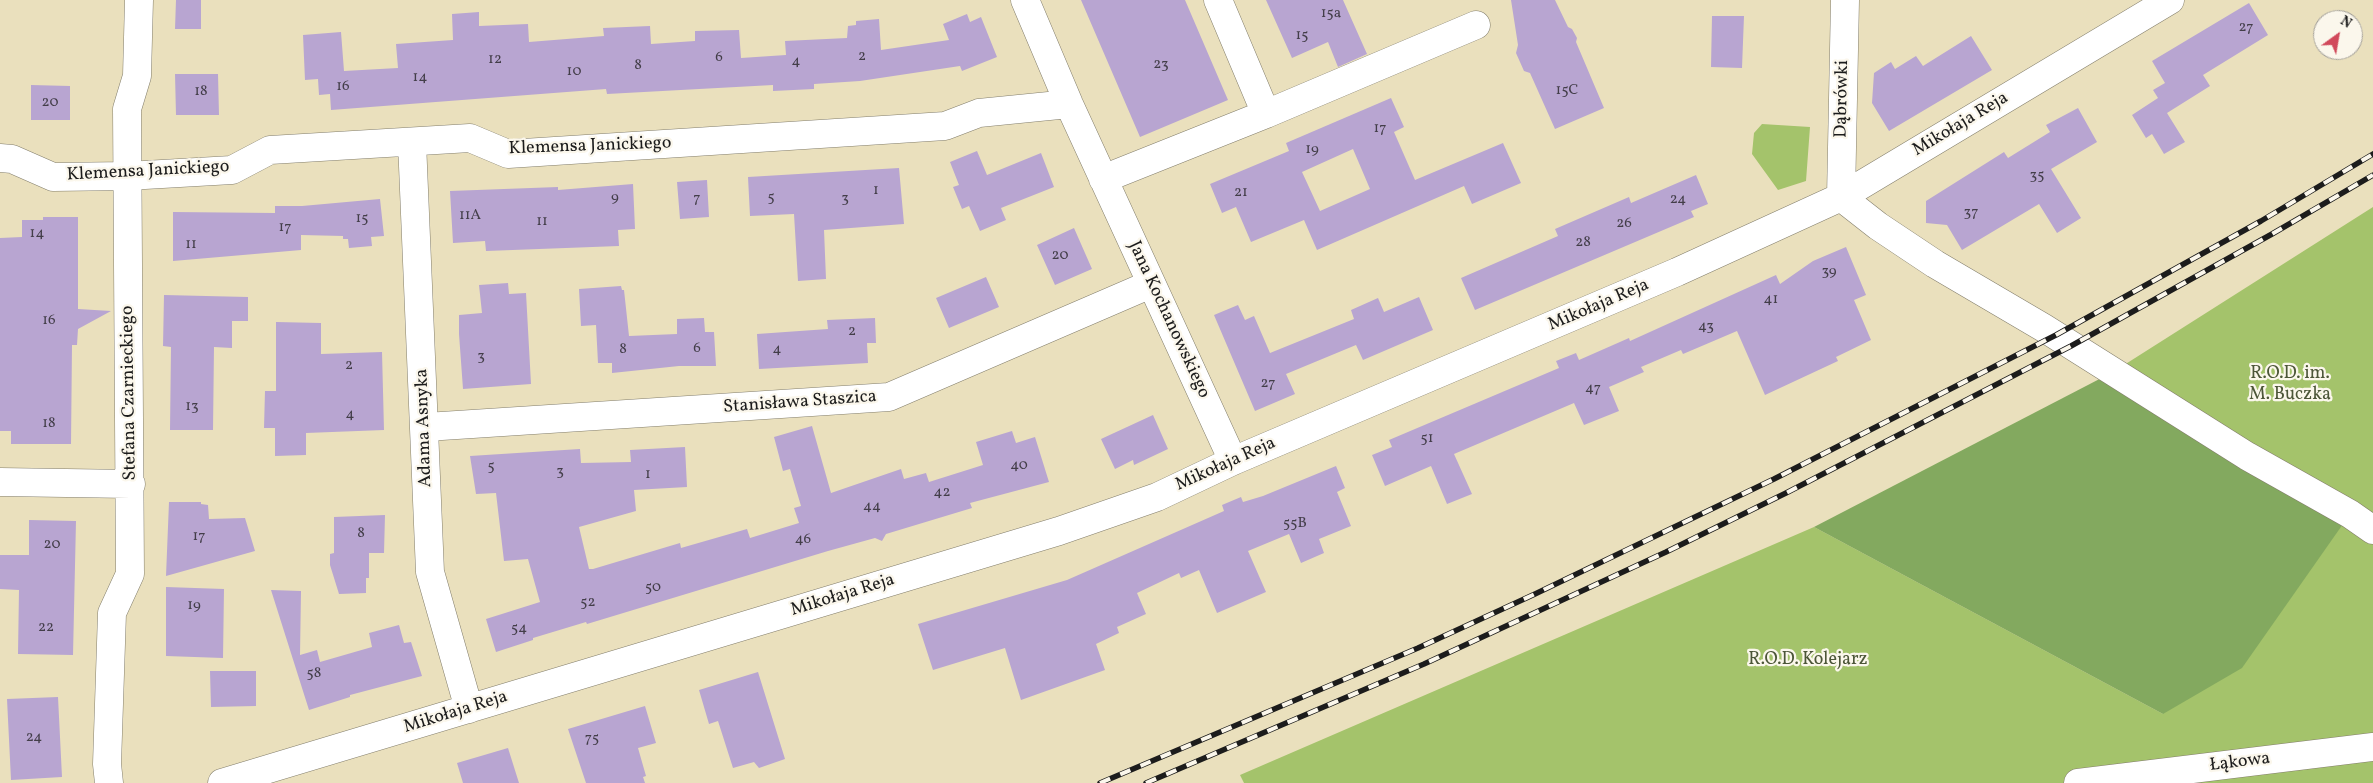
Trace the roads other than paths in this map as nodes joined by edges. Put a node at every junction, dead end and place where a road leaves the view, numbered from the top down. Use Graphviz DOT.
graph roads {
  1 [pos="139,0"];
  2 [pos="1025,0"];
  3 [pos="1218,0"];
  4 [pos="1845,0"];
  5 [pos="2170,0"];
  6 [pos="1476,25"];
  7 [pos="1069,104"];
  8 [pos="1266,114"];
  9 [pos="412,142"];
  10 [pos="0,158"];
  11 [pos="127,176"];
  12 [pos="1104,180"];
  13 [pos="1840,197"];
  14 [pos="1151,284"];
  15 [pos="426,426"];
  16 [pos="1233,461"];
  17 [pos="0,482"];
  18 [pos="131,484"];
  19 [pos="2373,530"];
  20 [pos="469,709"];
  21 [pos="2373,747"];
  22 [pos="109,783"];
  23 [pos="222,783"];
  24 [pos="2078,783"];
  1 -- 11 [label="street, Stefana Czarnieckiego"];
  2 -- 7 [label="street, Jana Kochanowskiego"];
  3 -- 8 [label="street"];
  4 -- 13 [label="street, Dąbrówki"];
  5 -- 13 [label="street, Mikołaja Reja"];
  6 -- 8 [label="street"];
  7 -- 9 [label="street, Klemensa Janickiego"];
  7 -- 12 [label="street, Jana Kochanowskiego"];
  8 -- 12 [label="street"];
  9 -- 11 [label="street, Klemensa Janickiego"];
  9 -- 15 [label="street, Adama Asnyka"];
  10 -- 11 [label="street, Klemensa Janickiego"];
  11 -- 18 [label="street, Stefana Czarnieckiego"];
  12 -- 14 [label="street, Jana Kochanowskiego"];
  13 -- 16 [label="street, Mikołaja Reja"];
  13 -- 19 [label="street"];
  14 -- 15 [label="street, Stanisława Staszica"];
  14 -- 16 [label="street, Jana Kochanowskiego"];
  15 -- 20 [label="street, Adama Asnyka"];
  16 -- 20 [label="street, Mikołaja Reja"];
  17 -- 18 [label="street"];
  18 -- 22 [label="street, Stefana Czarnieckiego"];
  20 -- 23 [label="street, Mikołaja Reja"];
  21 -- 24 [label="street, Łąkowa"];
}
